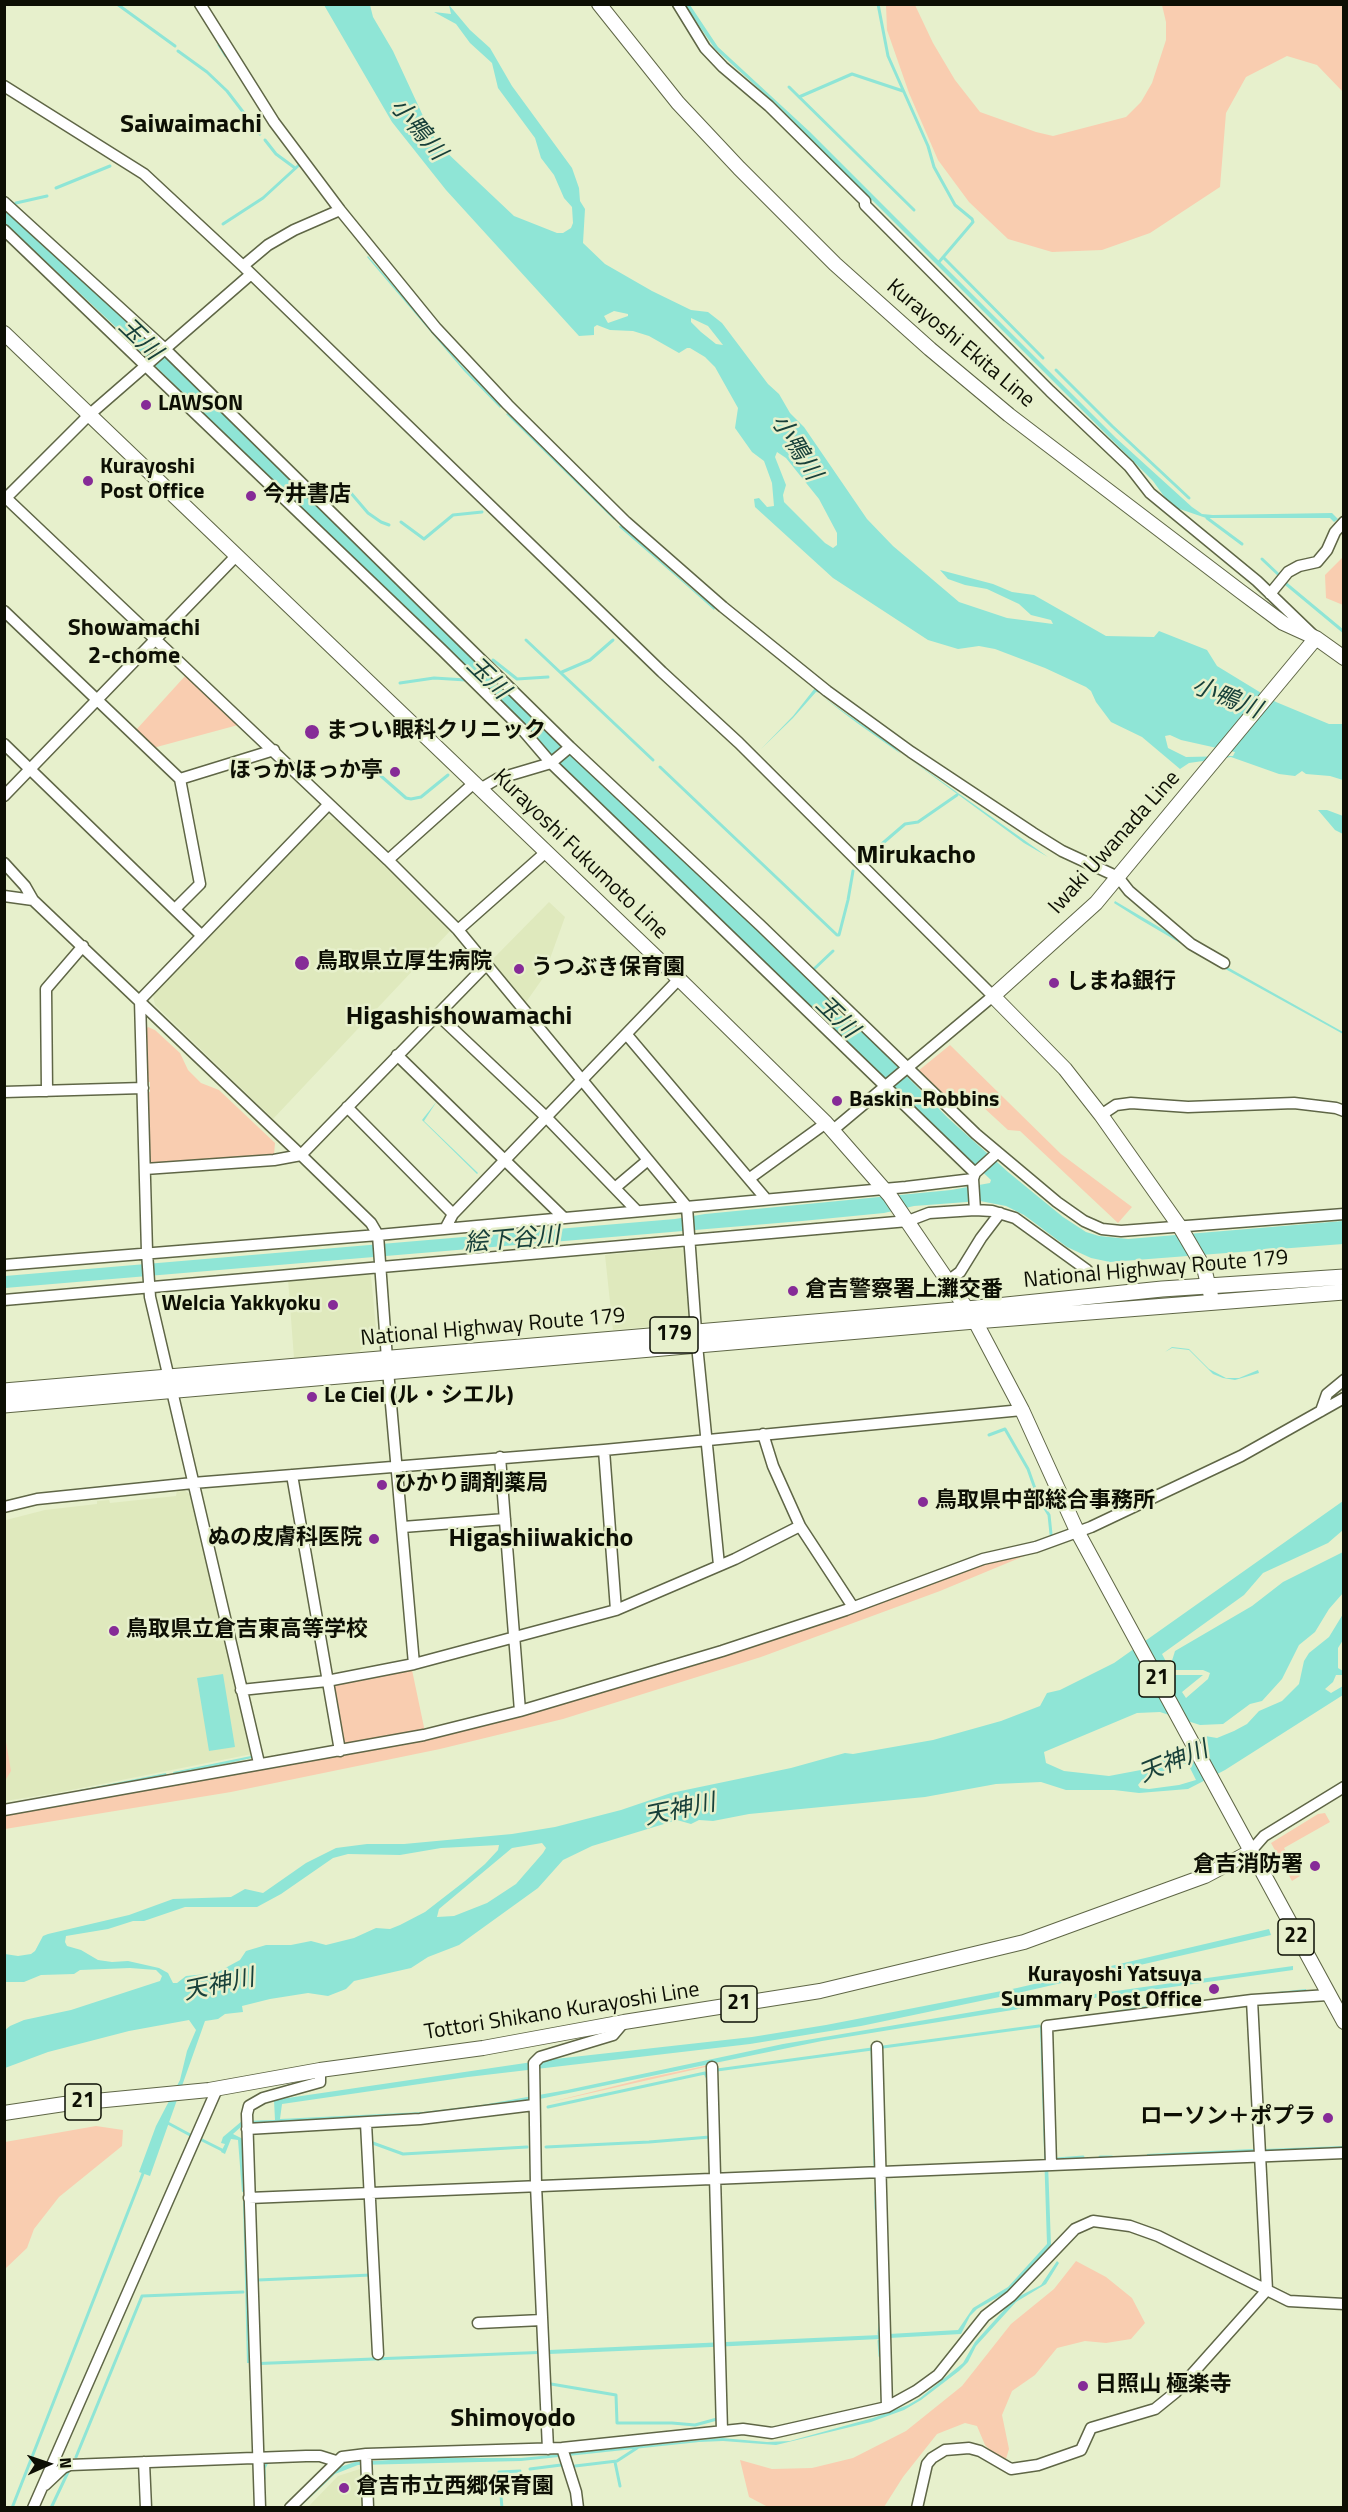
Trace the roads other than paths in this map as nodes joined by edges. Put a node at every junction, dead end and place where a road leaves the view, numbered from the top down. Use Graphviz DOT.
graph roads {
  1 [pos="200,4"];
  2 [pos="599,4"];
  3 [pos="678,4"];
  4 [pos="4,86"];
  5 [pos="4,202"];
  6 [pos="340,210"];
  7 [pos="4,230"];
  8 [pos="246,270"];
  9 [pos="4,333"];
  10 [pos="164,348"];
  11 [pos="144,365"];
  12 [pos="89,415"];
  13 [pos="5,498"];
  14 [pos="1344,522"];
  15 [pos="237,555"];
  16 [pos="1270,594"];
  17 [pos="4,611"];
  18 [pos="1316,638"];
  19 [pos="154,639"];
  20 [pos="1344,658"];
  21 [pos="96,700"];
  22 [pos="4,744"];
  23 [pos="570,747"];
  24 [pos="274,750"];
  25 [pos="551,763"];
  26 [pos="30,768"];
  27 [pos="180,779"];
  28 [pos="477,786"];
  29 [pos="4,796"];
  30 [pos="328,805"];
  31 [pos="546,852"];
  32 [pos="388,860"];
  33 [pos="4,863"];
  34 [pos="1121,874"];
  35 [pos="4,896"];
  36 [pos="33,900"];
  37 [pos="175,909"];
  38 [pos="458,930"];
  39 [pos="201,935"];
  40 [pos="82,946"];
  41 [pos="1224,963"];
  42 [pos="486,965"];
  43 [pos="679,979"];
  44 [pos="993,996"];
  45 [pos="140,1000"];
  46 [pos="438,1014"];
  47 [pos="627,1035"];
  48 [pos="397,1055"];
  49 [pos="907,1069"];
  50 [pos="581,1080"];
  51 [pos="888,1086"];
  52 [pos="143,1088"];
  53 [pos="47,1091"];
  54 [pos="4,1092"];
  55 [pos="347,1107"];
  56 [pos="1344,1111"];
  57 [pos="1101,1115"];
  58 [pos="546,1117"];
  59 [pos="830,1126"];
  60 [pos="997,1153"];
  61 [pos="301,1155"];
  62 [pos="648,1160"];
  63 [pos="506,1161"];
  64 [pos="145,1169"];
  65 [pos="974,1176"];
  66 [pos="750,1178"];
  67 [pos="616,1187"];
  68 [pos="887,1192"];
  69 [pos="766,1199"];
  70 [pos="688,1210"];
  71 [pos="975,1210"];
  72 [pos="637,1211"];
  73 [pos="1000,1213"];
  74 [pos="453,1214"];
  75 [pos="1344,1214"];
  76 [pos="563,1217"];
  77 [pos="906,1218"];
  78 [pos="445,1229"];
  79 [pos="1181,1229"];
  80 [pos="690,1237"];
  81 [pos="378,1239"];
  82 [pos="147,1257"];
  83 [pos="381,1263"];
  84 [pos="4,1265"];
  85 [pos="1087,1270"];
  86 [pos="1344,1276"];
  87 [pos="948,1281"];
  88 [pos="149,1283"];
  89 [pos="1344,1293"];
  90 [pos="1211,1294"];
  91 [pos="4,1300"];
  92 [pos="971,1315"];
  93 [pos="698,1339"];
  94 [pos="388,1366"];
  95 [pos="1344,1380"];
  96 [pos="169,1385"];
  97 [pos="4,1391"];
  98 [pos="1344,1398"];
  99 [pos="4,1406"];
  100 [pos="1023,1410"];
  101 [pos="1321,1411"];
  102 [pos="763,1434"];
  103 [pos="707,1439"];
  104 [pos="604,1450"];
  105 [pos="500,1457"];
  106 [pos="397,1467"];
  107 [pos="292,1475"];
  108 [pos="193,1484"];
  109 [pos="4,1507"];
  110 [pos="505,1519"];
  111 [pos="800,1526"];
  112 [pos="403,1527"];
  113 [pos="1079,1535"];
  114 [pos="719,1565"];
  115 [pos="853,1607"];
  116 [pos="616,1610"];
  117 [pos="516,1638"];
  118 [pos="414,1664"];
  119 [pos="327,1681"];
  120 [pos="241,1690"];
  121 [pos="520,1711"];
  122 [pos="340,1751"];
  123 [pos="259,1763"];
  124 [pos="1344,1787"];
  125 [pos="4,1810"];
  126 [pos="1250,1852"];
  127 [pos="1328,1995"];
  128 [pos="1252,2000"];
  129 [pos="624,2022"];
  130 [pos="1344,2022"];
  131 [pos="877,2047"];
  132 [pos="712,2067"];
  133 [pos="320,2070"];
  134 [pos="213,2089"];
  135 [pos="534,2105"];
  136 [pos="4,2113"];
  137 [pos="366,2123"];
  138 [pos="247,2129"];
  139 [pos="1344,2153"];
  140 [pos="1259,2156"];
  141 [pos="1051,2165"];
  142 [pos="880,2172"];
  143 [pos="716,2178"];
  144 [pos="536,2185"];
  145 [pos="371,2193"];
  146 [pos="249,2198"];
  147 [pos="1267,2290"];
  148 [pos="1344,2304"];
  149 [pos="542,2320"];
  150 [pos="478,2323"];
  151 [pos="378,2354"];
  152 [pos="887,2407"];
  153 [pos="722,2431"];
  154 [pos="562,2448"];
  155 [pos="548,2449"];
  156 [pos="366,2454"];
  157 [pos="258,2459"];
  158 [pos="336,2461"];
  159 [pos="144,2462"];
  160 [pos="40,2489"];
  161 [pos="33,2508"];
  162 [pos="146,2508"];
  163 [pos="260,2508"];
  164 [pos="290,2508"];
  165 [pos="368,2508"];
  166 [pos="578,2508"];
  167 [pos="917,2508"];
  1 -- 6 [label="street"];
  2 -- 18 [label="main road, Kurayoshi Ekita Line"];
  3 -- 16 [label="street"];
  4 -- 8 [label="street"];
  5 -- 10 [label="street"];
  6 -- 8 [label="street"];
  6 -- 34 [label="street"];
  7 -- 11 [label="street"];
  8 -- 10 [label="street"];
  8 -- 44 [label="street"];
  9 -- 12 [label="main road, Kurayoshi Fukumoto Line"];
  10 -- 11 [label="street"];
  10 -- 23 [label="street"];
  11 -- 12 [label="street"];
  11 -- 25 [label="street"];
  12 -- 13 [label="street"];
  12 -- 15 [label="main road, Kurayoshi Fukumoto Line"];
  13 -- 19 [label="street"];
  14 -- 16 [label="street"];
  15 -- 19 [label="street"];
  15 -- 28 [label="main road, Kurayoshi Fukumoto Line"];
  16 -- 18 [label="street"];
  17 -- 21 [label="street"];
  18 -- 20 [label="main road, Kurayoshi Ekita Line"];
  18 -- 34 [label="main road, Iwaki Uwanada Line"];
  19 -- 21 [label="street"];
  19 -- 24 [label="street"];
  21 -- 26 [label="street"];
  21 -- 27 [label="street"];
  22 -- 26 [label="street"];
  23 -- 25 [label="street"];
  23 -- 49 [label="street"];
  24 -- 27 [label="street"];
  24 -- 30 [label="street"];
  25 -- 28 [label="street"];
  25 -- 51 [label="street"];
  26 -- 29 [label="street"];
  26 -- 37 [label="street"];
  27 -- 37 [label="street"];
  28 -- 31 [label="main road, Kurayoshi Fukumoto Line"];
  28 -- 32 [label="street"];
  30 -- 32 [label="street"];
  30 -- 39 [label="street"];
  31 -- 38 [label="street"];
  31 -- 43 [label="main road, Kurayoshi Fukumoto Line"];
  32 -- 38 [label="street"];
  33 -- 36 [label="street"];
  34 -- 41 [label="street"];
  34 -- 44 [label="main road, Iwaki Uwanada Line"];
  35 -- 36 [label="street"];
  36 -- 40 [label="street"];
  37 -- 39 [label="street"];
  38 -- 42 [label="street"];
  39 -- 45 [label="street"];
  40 -- 45 [label="street"];
  40 -- 53 [label="street"];
  42 -- 46 [label="street"];
  42 -- 50 [label="street"];
  43 -- 47 [label="street"];
  43 -- 59 [label="main road, Kurayoshi Fukumoto Line"];
  44 -- 49 [label="street"];
  44 -- 57 [label="main road"];
  45 -- 52 [label="street"];
  45 -- 61 [label="street"];
  46 -- 48 [label="street"];
  46 -- 58 [label="street"];
  47 -- 50 [label="street"];
  47 -- 66 [label="street"];
  48 -- 55 [label="street"];
  48 -- 63 [label="street"];
  49 -- 51 [label="street"];
  49 -- 60 [label="street"];
  50 -- 58 [label="street"];
  50 -- 62 [label="street"];
  51 -- 59 [label="street"];
  51 -- 65 [label="street"];
  52 -- 53 [label="street"];
  52 -- 64 [label="street"];
  53 -- 54 [label="street"];
  55 -- 61 [label="street"];
  55 -- 74 [label="street"];
  56 -- 57 [label="street"];
  57 -- 79 [label="main road"];
  58 -- 63 [label="street"];
  58 -- 67 [label="street"];
  59 -- 66 [label="street"];
  59 -- 68 [label="main road, Kurayoshi Fukumoto Line"];
  60 -- 65 [label="street"];
  60 -- 79 [label="street"];
  61 -- 64 [label="street"];
  61 -- 81 [label="street"];
  62 -- 67 [label="street"];
  62 -- 70 [label="street"];
  63 -- 74 [label="street"];
  63 -- 76 [label="street"];
  64 -- 82 [label="street"];
  65 -- 68 [label="street"];
  65 -- 71 [label="street"];
  66 -- 69 [label="street"];
  67 -- 72 [label="street"];
  68 -- 69 [label="street"];
  68 -- 77 [label="main road, Kurayoshi Fukumoto Line"];
  69 -- 70 [label="street"];
  70 -- 72 [label="street"];
  70 -- 80 [label="street"];
  71 -- 73 [label="street"];
  71 -- 77 [label="street"];
  72 -- 76 [label="street"];
  73 -- 85 [label="street"];
  73 -- 87 [label="street"];
  74 -- 78 [label="street"];
  75 -- 79 [label="street"];
  76 -- 78 [label="street"];
  77 -- 80 [label="street"];
  77 -- 87 [label="main road, Kurayoshi Fukumoto Line"];
  78 -- 81 [label="street"];
  79 -- 90 [label="main road"];
  80 -- 83 [label="street"];
  80 -- 93 [label="street"];
  81 -- 82 [label="street"];
  81 -- 83 [label="street"];
  82 -- 84 [label="street"];
  82 -- 88 [label="street"];
  83 -- 88 [label="street"];
  83 -- 94 [label="street"];
  86 -- 90 [label="highway, National Highway Route 179 / 179"];
  87 -- 92 [label="main road, Kurayoshi Fukumoto Line"];
  88 -- 91 [label="street"];
  88 -- 96 [label="street"];
  89 -- 90 [label="highway, National Highway Route 179 / 179"];
  90 -- 92 [label="highway, National Highway Route 179 / 179"];
  92 -- 93 [label="highway, National Highway Route 179 / 179"];
  92 -- 100 [label="main road, 21"];
  93 -- 94 [label="highway, National Highway Route 179 / 179"];
  93 -- 103 [label="street"];
  94 -- 96 [label="highway, National Highway Route 179 / 179"];
  94 -- 106 [label="street"];
  95 -- 101 [label="street"];
  96 -- 97 [label="highway, National Highway Route 179 / 179"];
  96 -- 99 [label="highway, National Highway Route 179 / 179"];
  96 -- 108 [label="street"];
  98 -- 101 [label="street"];
  100 -- 102 [label="street"];
  100 -- 113 [label="main road, 21"];
  101 -- 113 [label="street"];
  102 -- 103 [label="street"];
  102 -- 111 [label="street"];
  103 -- 104 [label="street"];
  103 -- 114 [label="street"];
  104 -- 105 [label="street"];
  104 -- 116 [label="street"];
  105 -- 106 [label="street"];
  105 -- 110 [label="street"];
  106 -- 107 [label="street"];
  106 -- 112 [label="street"];
  107 -- 108 [label="street"];
  107 -- 119 [label="street"];
  108 -- 109 [label="street"];
  108 -- 120 [label="street"];
  110 -- 112 [label="street"];
  110 -- 117 [label="street"];
  111 -- 114 [label="street"];
  111 -- 115 [label="street"];
  112 -- 118 [label="street"];
  113 -- 115 [label="street"];
  113 -- 126 [label="main road, 21"];
  114 -- 116 [label="street"];
  115 -- 121 [label="street"];
  116 -- 117 [label="street"];
  117 -- 118 [label="street"];
  117 -- 121 [label="street"];
  118 -- 119 [label="street"];
  119 -- 120 [label="street"];
  119 -- 122 [label="street"];
  120 -- 123 [label="street"];
  121 -- 122 [label="street"];
  122 -- 123 [label="street"];
  123 -- 125 [label="street"];
  124 -- 126 [label="street"];
  126 -- 127 [label="main road, 22"];
  126 -- 129 [label="main road, Tottori Shikano Kurayoshi Line / 21"];
  127 -- 128 [label="street"];
  127 -- 130 [label="main road, 22"];
  128 -- 140 [label="street"];
  128 -- 141 [label="street"];
  129 -- 133 [label="main road, Tottori Shikano Kurayoshi Line / 21"];
  129 -- 135 [label="street"];
  131 -- 142 [label="street"];
  132 -- 143 [label="street"];
  133 -- 134 [label="main road, Tottori Shikano Kurayoshi Line / 21"];
  133 -- 138 [label="street"];
  134 -- 136 [label="main road, Tottori Shikano Kurayoshi Line / 21"];
  134 -- 160 [label="street"];
  135 -- 137 [label="street"];
  135 -- 144 [label="street"];
  137 -- 138 [label="street"];
  137 -- 145 [label="street"];
  138 -- 146 [label="street"];
  139 -- 140 [label="street"];
  140 -- 141 [label="street"];
  140 -- 147 [label="street"];
  141 -- 142 [label="street"];
  142 -- 143 [label="street"];
  142 -- 152 [label="street"];
  143 -- 144 [label="street"];
  143 -- 153 [label="street"];
  144 -- 145 [label="street"];
  144 -- 149 [label="street"];
  145 -- 146 [label="street"];
  145 -- 151 [label="street"];
  146 -- 157 [label="street"];
  147 -- 148 [label="street"];
  147 -- 152 [label="street"];
  147 -- 167 [label="street"];
  149 -- 150 [label="street"];
  149 -- 155 [label="street"];
  152 -- 153 [label="street"];
  153 -- 154 [label="street"];
  154 -- 155 [label="street"];
  154 -- 166 [label="street"];
  155 -- 156 [label="street"];
  156 -- 158 [label="street"];
  156 -- 165 [label="street"];
  157 -- 158 [label="street"];
  157 -- 159 [label="street"];
  157 -- 163 [label="street"];
  158 -- 164 [label="street"];
  159 -- 160 [label="street"];
  159 -- 162 [label="street"];
  160 -- 161 [label="street"];
}
